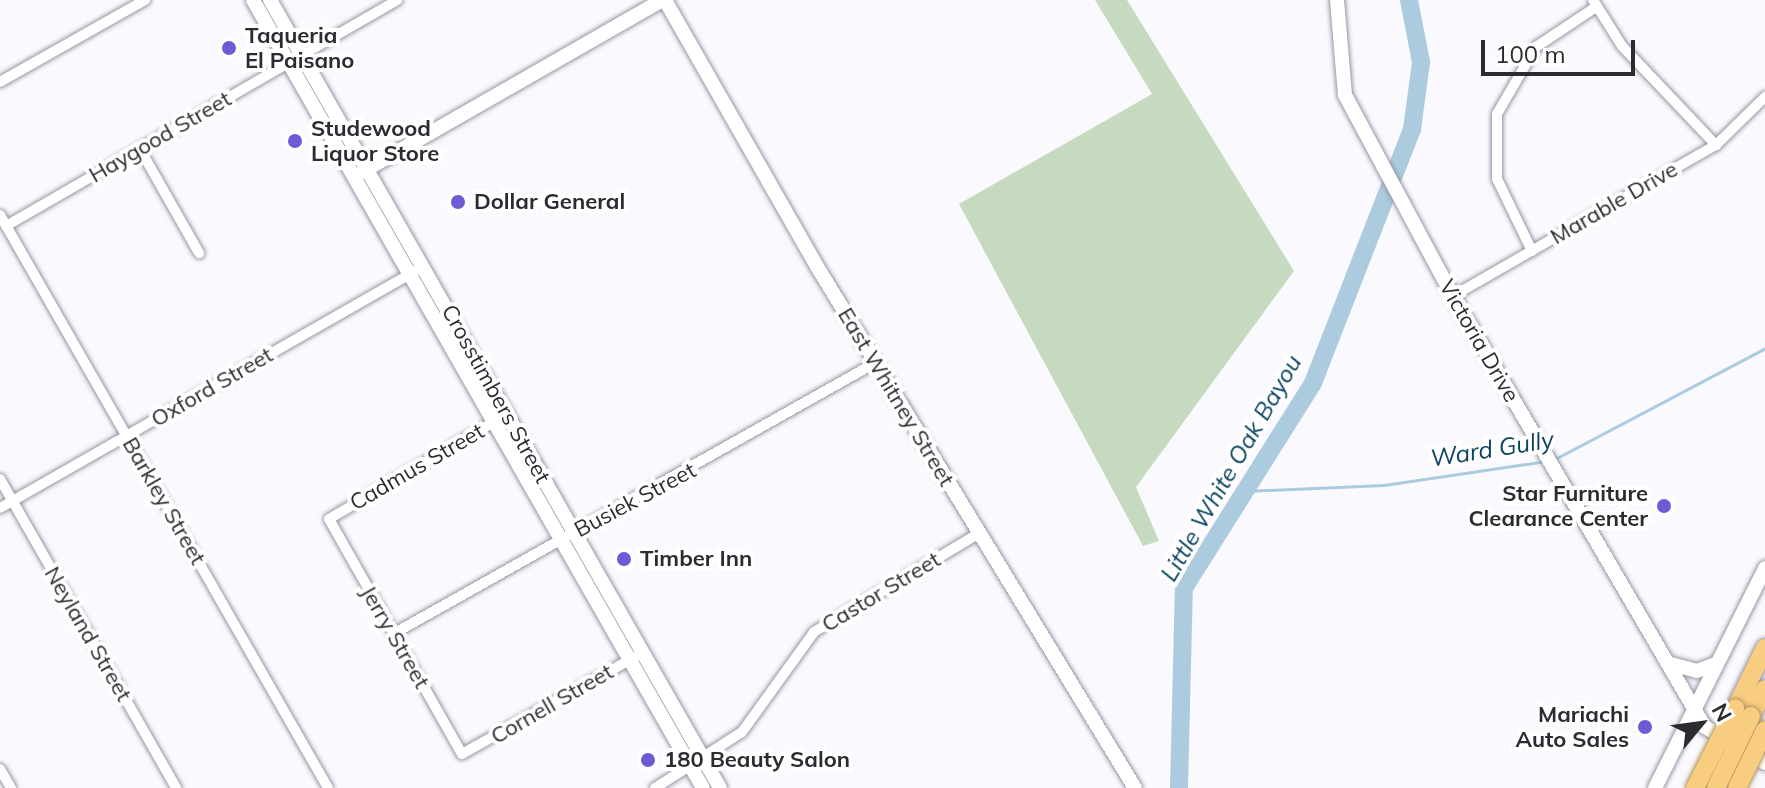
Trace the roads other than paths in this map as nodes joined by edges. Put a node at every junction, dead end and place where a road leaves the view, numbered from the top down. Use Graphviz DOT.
graph roads {
  1 [pos="145,0"];
  2 [pos="253,0"];
  3 [pos="270,0"];
  4 [pos="397,0"];
  5 [pos="664,0"];
  6 [pos="1337,0"];
  7 [pos="1595,3"];
  8 [pos="294,59"];
  9 [pos="0,82"];
  10 [pos="1765,97"];
  11 [pos="1716,145"];
  12 [pos="140,149"];
  13 [pos="368,169"];
  14 [pos="354,176"];
  15 [pos="0,215"];
  16 [pos="6,226"];
  17 [pos="1532,251"];
  18 [pos="199,253"];
  19 [pos="424,265"];
  20 [pos="410,273"];
  21 [pos="1453,296"];
  22 [pos="875,363"];
  23 [pos="499,419"];
  24 [pos="127,435"];
  25 [pos="0,479"];
  26 [pos="12,501"];
  27 [pos="0,508"];
  28 [pos="329,519"];
  29 [pos="574,532"];
  30 [pos="978,534"];
  31 [pos="559,540"];
  32 [pos="1765,568"];
  33 [pos="393,634"];
  34 [pos="1765,640"];
  35 [pos="1765,648"];
  36 [pos="635,656"];
  37 [pos="1716,663"];
  38 [pos="1671,664"];
  39 [pos="1754,669"];
  40 [pos="1765,689"];
  41 [pos="1694,706"];
  42 [pos="1743,713"];
  43 [pos="1765,730"];
  44 [pos="462,754"];
  45 [pos="696,762"];
  46 [pos="1765,763"];
  47 [pos="0,769"];
  48 [pos="11,788"];
  49 [pos="176,788"];
  50 [pos="328,788"];
  51 [pos="655,788"];
  52 [pos="703,788"];
  53 [pos="720,788"];
  54 [pos="1135,788"];
  55 [pos="1655,788"];
  56 [pos="1695,788"];
  57 [pos="1716,788"];
  58 [pos="1737,788"];
  1 -- 9 [label="street"];
  2 -- 8 [label="street, Crosstimbers Street"];
  3 -- 8 [label="street, Crosstimbers Street"];
  4 -- 8 [label="street, Haygood Street"];
  5 -- 13 [label="street"];
  5 -- 22 [label="street, East Whitney Street"];
  6 -- 21 [label="street, Victoria Drive"];
  7 -- 11 [label="street"];
  7 -- 17 [label="street"];
  8 -- 12 [label="street, Haygood Street"];
  8 -- 13 [label="street, Crosstimbers Street"];
  8 -- 14 [label="street, Crosstimbers Street"];
  10 -- 11 [label="street, Marable Drive"];
  11 -- 17 [label="street, Marable Drive"];
  12 -- 16 [label="street, Haygood Street"];
  12 -- 18 [label="street"];
  13 -- 14 [label="street"];
  13 -- 19 [label="street, Crosstimbers Street"];
  14 -- 20 [label="street, Crosstimbers Street"];
  15 -- 16 [label="street, Barkley Street"];
  16 -- 24 [label="street, Barkley Street"];
  17 -- 21 [label="street, Marable Drive"];
  19 -- 20 [label="street, Oxford Street"];
  19 -- 23 [label="street, Crosstimbers Street"];
  20 -- 23 [label="street, Crosstimbers Street"];
  20 -- 24 [label="street, Oxford Street"];
  21 -- 38 [label="street, Victoria Drive"];
  22 -- 29 [label="street, Busiek Street"];
  22 -- 30 [label="street, East Whitney Street"];
  23 -- 28 [label="street, Cadmus Street"];
  23 -- 29 [label="street, Crosstimbers Street"];
  23 -- 31 [label="street, Crosstimbers Street"];
  24 -- 26 [label="street, Oxford Street"];
  24 -- 50 [label="street, Barkley Street"];
  25 -- 26 [label="street, Neyland Street"];
  26 -- 27 [label="street, Oxford Street"];
  26 -- 49 [label="street, Neyland Street"];
  28 -- 33 [label="street, Jerry Street"];
  29 -- 31 [label="street, Busiek Street"];
  29 -- 36 [label="street, Crosstimbers Street"];
  30 -- 45 [label="street, Castor Street"];
  30 -- 54 [label="street, East Whitney Street"];
  31 -- 33 [label="street, Busiek Street"];
  31 -- 36 [label="street, Crosstimbers Street"];
  32 -- 37 [label="street"];
  33 -- 44 [label="street, Jerry Street"];
  34 -- 39 [label="highway"];
  35 -- 39 [label="highway"];
  36 -- 44 [label="street, Cornell Street"];
  36 -- 45 [label="street, Crosstimbers Street"];
  37 -- 38 [label="street"];
  37 -- 41 [label="street"];
  38 -- 41 [label="street, Victoria Drive"];
  39 -- 42 [label="highway"];
  40 -- 42 [label="highway"];
  41 -- 46 [label="street, Victoria Drive"];
  41 -- 55 [label="street"];
  42 -- 56 [label="highway, bridge"];
  42 -- 57 [label="highway, bridge"];
  43 -- 58 [label="highway, bridge"];
  45 -- 51 [label="street, Castor Street"];
  45 -- 52 [label="street, Crosstimbers Street"];
  45 -- 53 [label="street, Crosstimbers Street"];
  47 -- 48 [label="street"];
}
